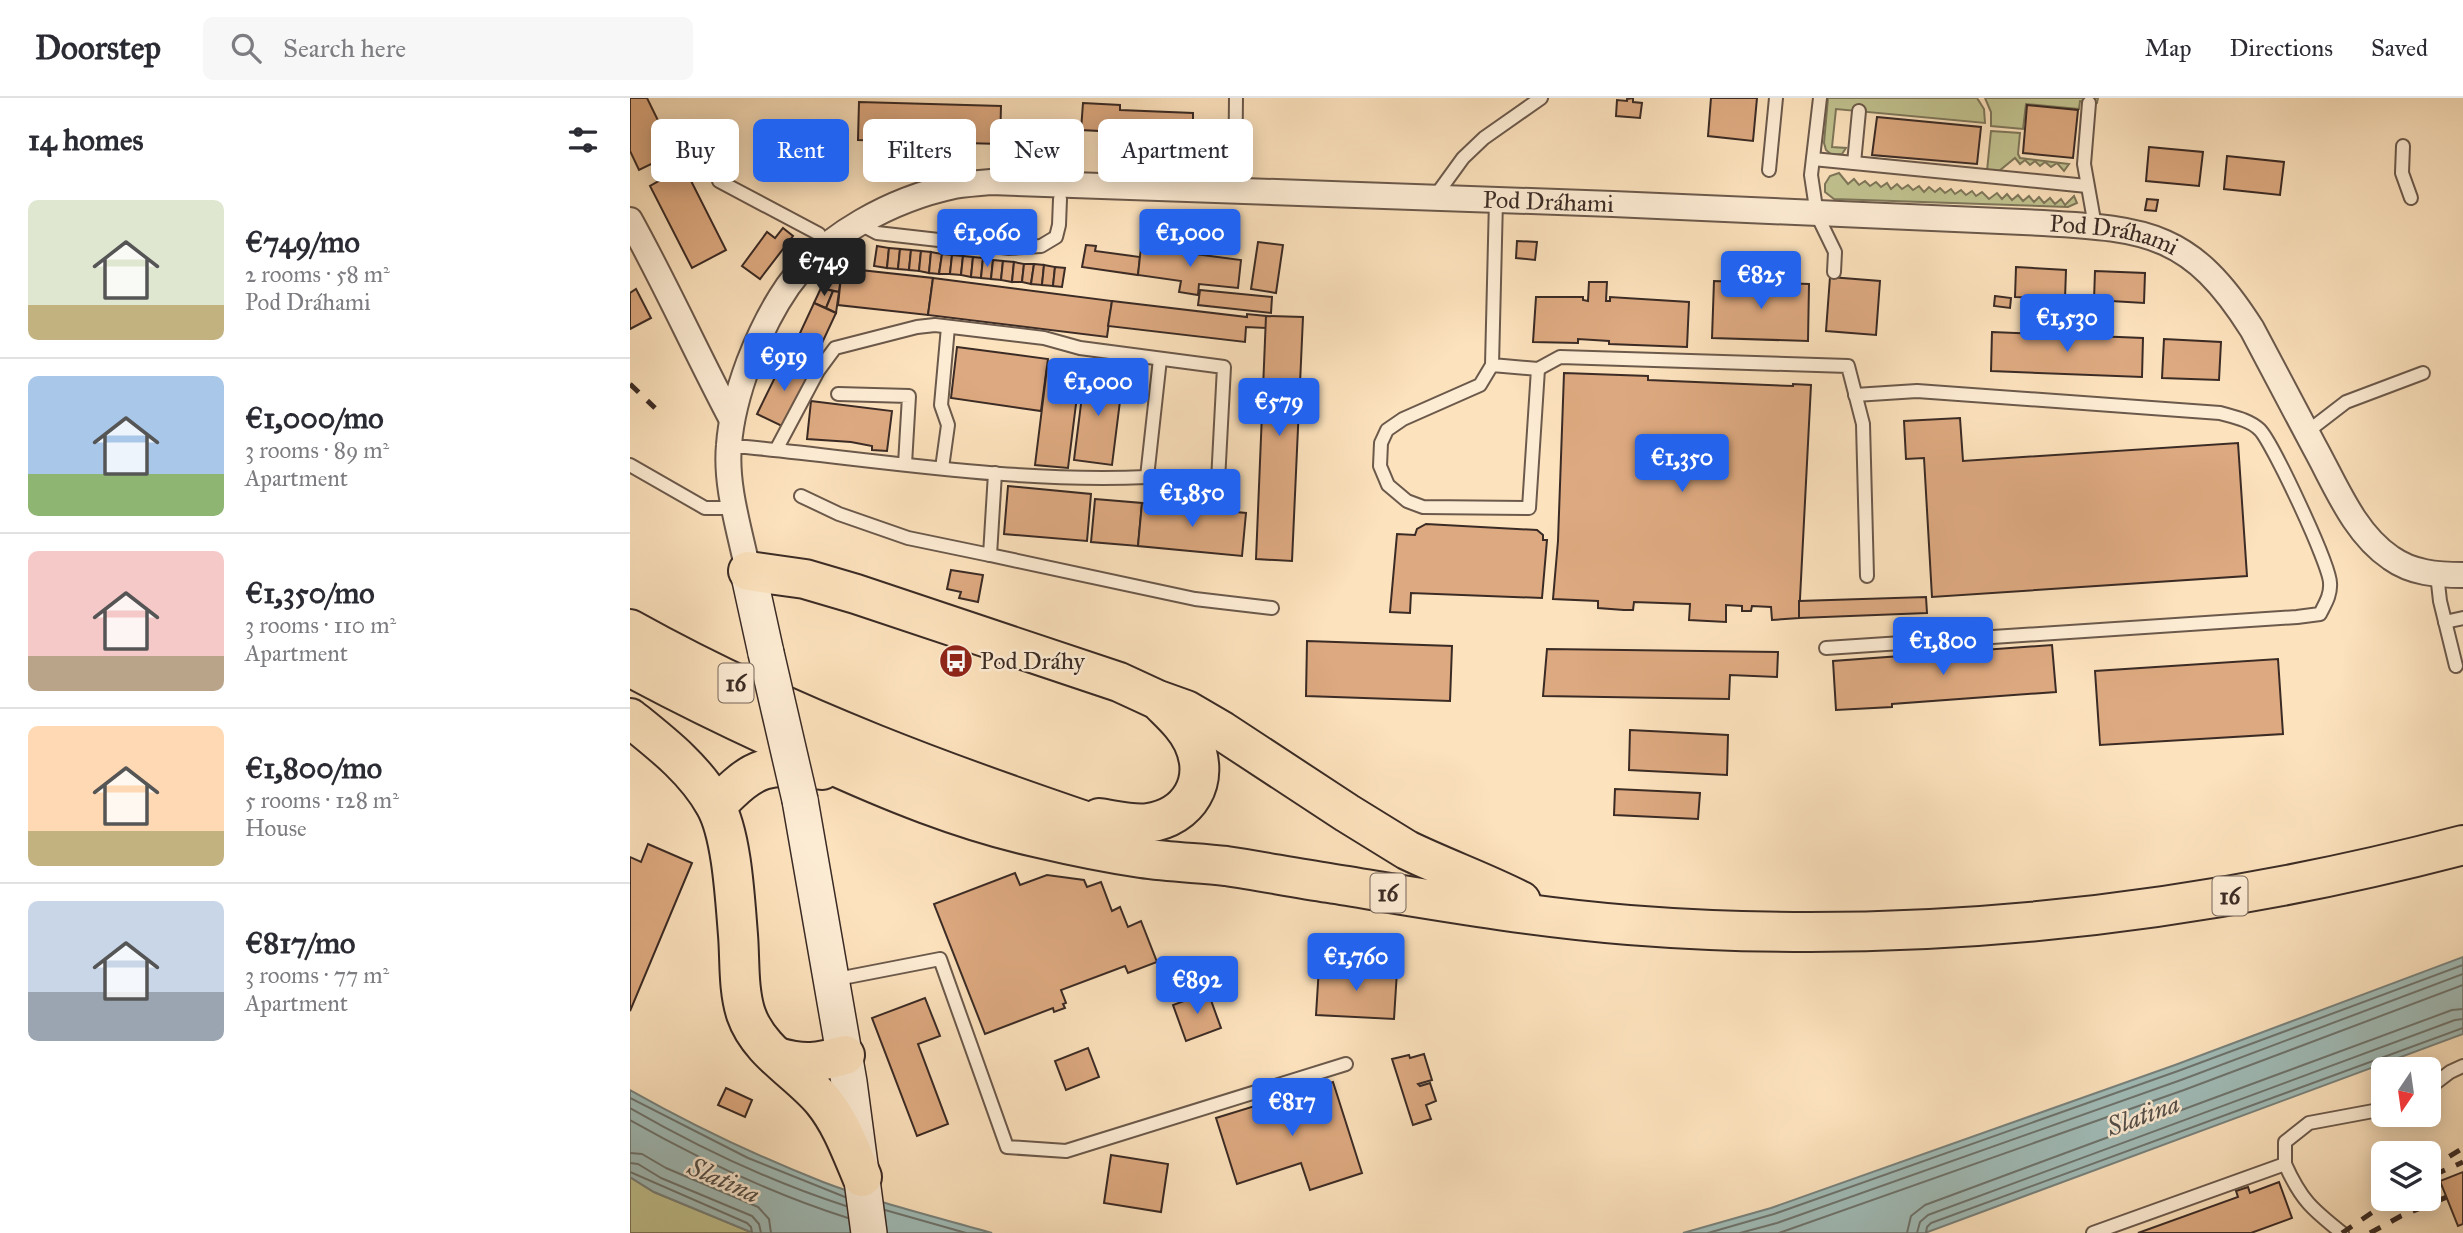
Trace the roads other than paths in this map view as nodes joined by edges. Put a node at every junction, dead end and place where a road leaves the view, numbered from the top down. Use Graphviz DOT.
graph roads {
  1 [pos="1236,98"];
  2 [pos="1541,98"];
  3 [pos="1776,98"];
  4 [pos="1820,98"];
  5 [pos="2089,103"];
  6 [pos="1859,111"];
  7 [pos="2403,146"];
  8 [pos="1813,159"];
  9 [pos="1854,163"];
  10 [pos="1769,170"];
  11 [pos="721,182"];
  12 [pos="2087,186"];
  13 [pos="1235,191"];
  14 [pos="1434,198"];
  15 [pos="2411,198"];
  16 [pos="1060,199"];
  17 [pos="1496,200"];
  18 [pos="1817,215"];
  19 [pos="630,220"];
  20 [pos="860,224"];
  21 [pos="2095,226"];
  22 [pos="819,234"];
  23 [pos="1834,272"];
  24 [pos="948,327"];
  25 [pos="1160,359"];
  26 [pos="1492,365"];
  27 [pos="1538,369"];
  28 [pos="2423,373"];
  29 [pos="838,394"];
  30 [pos="1855,395"];
  31 [pos="732,420"];
  32 [pos="2307,432"];
  33 [pos="729,447"];
  34 [pos="776,450"];
  35 [pos="905,464"];
  36 [pos="630,465"];
  37 [pos="942,468"];
  38 [pos="995,473"];
  39 [pos="1147,477"];
  40 [pos="801,496"];
  41 [pos="735,508"];
  42 [pos="990,555"];
  43 [pos="748,571"];
  44 [pos="2437,574"];
  45 [pos="2463,575"];
  46 [pos="1867,576"];
  47 [pos="1272,608"];
  48 [pos="2463,618"];
  49 [pos="2445,622"];
  50 [pos="630,629"];
  51 [pos="1826,648"];
  52 [pos="2456,666"];
  53 [pos="630,667"];
  54 [pos="1158,701"];
  55 [pos="630,718"];
  56 [pos="850,773"];
  57 [pos="716,806"];
  58 [pos="1066,814"];
  59 [pos="2463,845"];
  60 [pos="1226,866"];
  61 [pos="1551,917"];
  62 [pos="832,980"];
  63 [pos="845,1055"];
  64 [pos="777,1057"];
  65 [pos="1346,1064"];
  66 [pos="2463,1066"];
  67 [pos="2441,1079"];
  68 [pos="2371,1111"];
  69 [pos="2285,1164"];
  70 [pos="862,1177"];
  71 [pos="869,1233"];
  72 [pos="2093,1233"];
  73 [pos="2342,1233"];
  1 -- 13 [label="lane"];
  2 -- 14 [label="lane"];
  3 -- 10 [label="lane"];
  4 -- 8 [label="lane"];
  5 -- 12 [label="lane"];
  6 -- 9 [label="lane"];
  7 -- 15 [label="lane"];
  8 -- 9 [label="lane"];
  8 -- 18 [label="lane"];
  9 -- 12 [label="lane"];
  11 -- 22 [label="lane"];
  12 -- 21 [label="lane"];
  13 -- 14 [label="street, Pod Dráhami"];
  13 -- 20 [label="street, Pod Dráhami"];
  14 -- 17 [label="street, Pod Dráhami"];
  16 -- 20 [label="lane"];
  17 -- 18 [label="street, Pod Dráhami"];
  17 -- 26 [label="lane"];
  18 -- 21 [label="street, Pod Dráhami"];
  18 -- 23 [label="lane"];
  19 -- 31 [label="street"];
  20 -- 31 [label="street, Pod Dráhami"];
  21 -- 32 [label="street, Pod Dráhami"];
  24 -- 25 [label="lane"];
  24 -- 34 [label="lane"];
  24 -- 37 [label="lane"];
  25 -- 39 [label="lane"];
  25 -- 39 [label="lane"];
  26 -- 27 [label="lane"];
  26 -- 27 [label="lane"];
  27 -- 30 [label="lane"];
  28 -- 32 [label="lane"];
  29 -- 35 [label="lane"];
  30 -- 46 [label="lane"];
  30 -- 51 [label="lane"];
  31 -- 33 [label="street, Pod Dráhami"];
  32 -- 44 [label="street, Pod Dráhami"];
  33 -- 34 [label="lane"];
  33 -- 41 [label="street, Pod Dráhami"];
  34 -- 35 [label="lane"];
  35 -- 37 [label="lane"];
  36 -- 41 [label="lane"];
  37 -- 38 [label="lane"];
  38 -- 39 [label="lane"];
  38 -- 42 [label="lane"];
  40 -- 42 [label="lane"];
  41 -- 43 [label="street, Pod Dráhami"];
  42 -- 47 [label="lane"];
  43 -- 54 [label="main road"];
  43 -- 62 [label="street, bridge"];
  44 -- 45 [label="street, Pod Dráhami"];
  44 -- 49 [label="lane"];
  48 -- 49 [label="lane"];
  49 -- 52 [label="lane"];
  50 -- 58 [label="main road, 16"];
  53 -- 56 [label="main road, 16"];
  54 -- 58 [label="main road"];
  54 -- 61 [label="main road"];
  55 -- 57 [label="main road"];
  56 -- 57 [label="main road"];
  56 -- 60 [label="main road, 16"];
  57 -- 64 [label="main road"];
  58 -- 60 [label="main road, 16"];
  59 -- 61 [label="main road, 16"];
  60 -- 61 [label="main road, 16"];
  62 -- 63 [label="street"];
  62 -- 65 [label="lane"];
  63 -- 64 [label="main road"];
  63 -- 70 [label="street"];
  64 -- 70 [label="main road"];
  66 -- 67 [label="lane"];
  68 -- 69 [label="lane"];
  69 -- 72 [label="lane"];
  69 -- 73 [label="lane"];
  70 -- 71 [label="street"];
}
